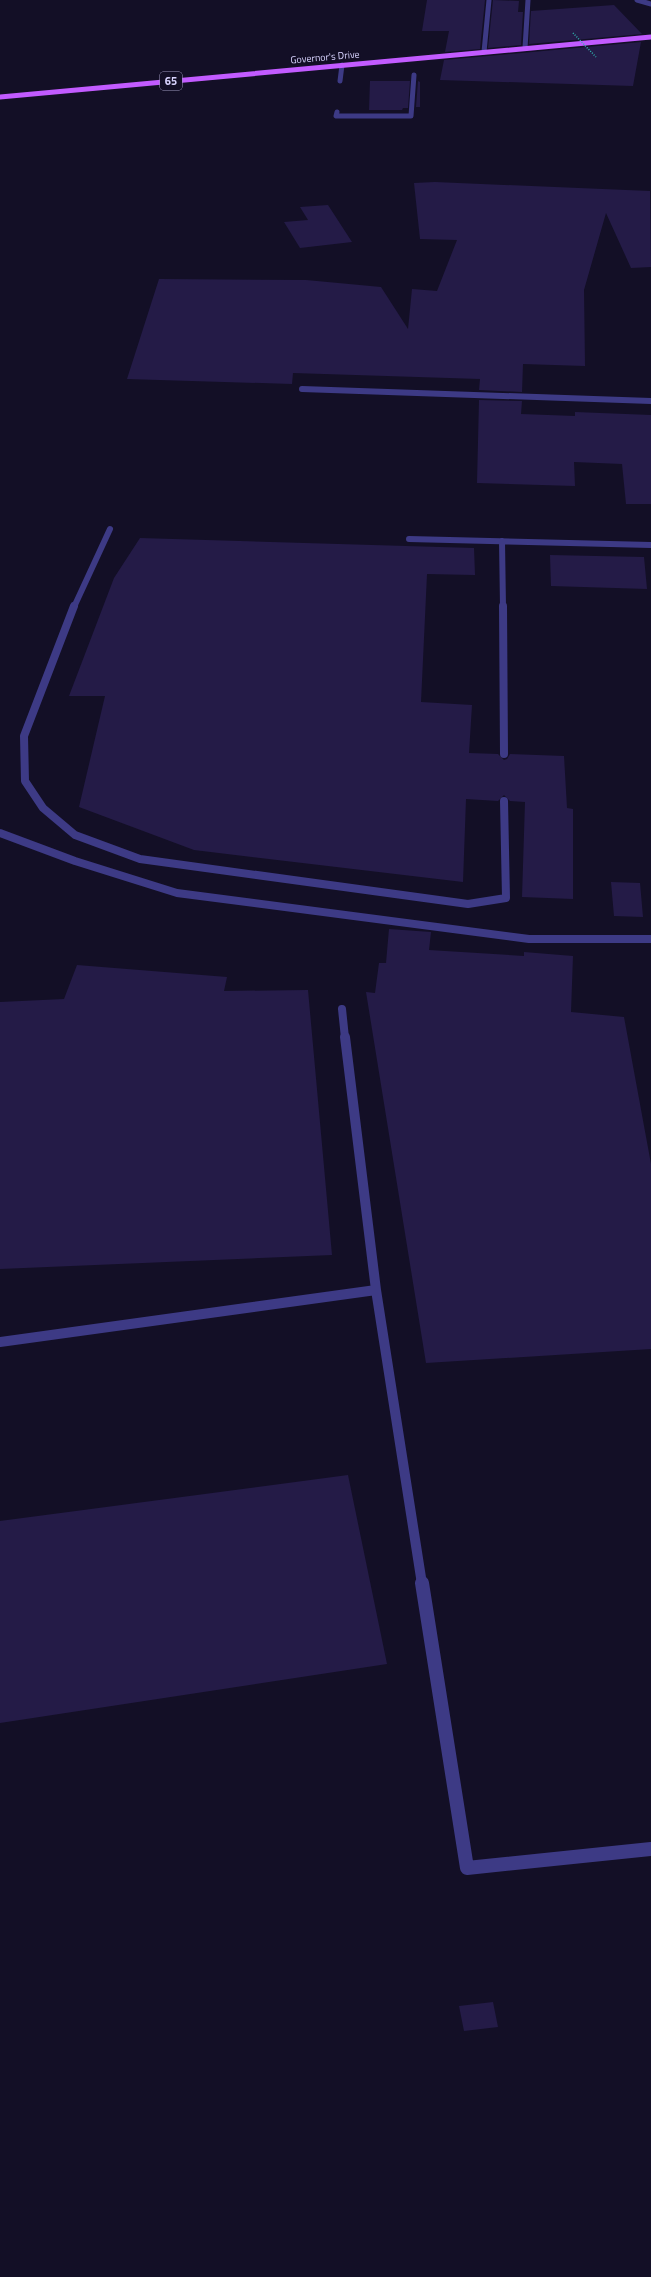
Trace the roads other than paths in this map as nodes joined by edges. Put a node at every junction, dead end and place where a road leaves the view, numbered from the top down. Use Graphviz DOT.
graph roads {
  1 [pos="489,0"];
  2 [pos="528,0"];
  3 [pos="636,0"];
  4 [pos="651,4"];
  5 [pos="651,36"];
  6 [pos="524,48"];
  7 [pos="484,52"];
  8 [pos="342,65"];
  9 [pos="414,75"];
  10 [pos="340,81"];
  11 [pos="1,97"];
  12 [pos="337,112"];
  13 [pos="302,389"];
  14 [pos="651,401"];
  15 [pos="110,529"];
  16 [pos="409,539"];
  17 [pos="502,541"];
  18 [pos="651,545"];
  19 [pos="504,754"];
  20 [pos="504,801"];
  21 [pos="0,833"];
  22 [pos="651,939"];
  23 [pos="342,1009"];
  24 [pos="376,1290"];
  25 [pos="0,1342"];
  26 [pos="651,1849"];
  1 -- 7 [label="street"];
  2 -- 6 [label="street"];
  3 -- 4 [label="street"];
  5 -- 6 [label="main road, Governor's Drive / 65"];
  6 -- 7 [label="main road, Governor's Drive / 65"];
  7 -- 8 [label="main road, Governor's Drive / 65"];
  8 -- 10 [label="street"];
  8 -- 11 [label="main road, Governor's Drive / 65"];
  9 -- 12 [label="street"];
  13 -- 14 [label="street"];
  15 -- 20 [label="street"];
  16 -- 17 [label="street"];
  17 -- 18 [label="street"];
  17 -- 19 [label="street"];
  21 -- 22 [label="street"];
  23 -- 24 [label="street"];
  24 -- 25 [label="street"];
  24 -- 26 [label="street"];
}
